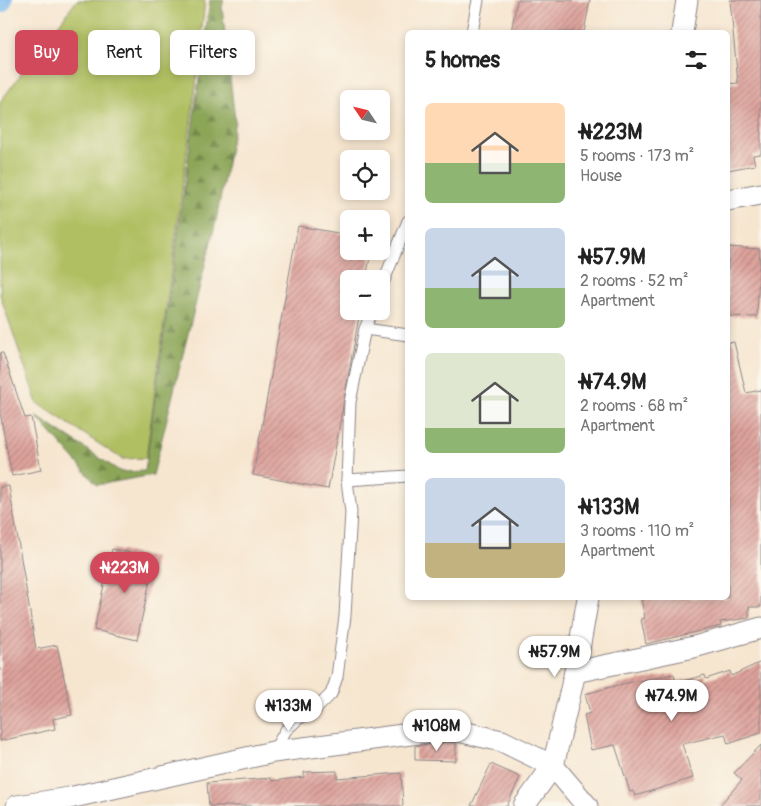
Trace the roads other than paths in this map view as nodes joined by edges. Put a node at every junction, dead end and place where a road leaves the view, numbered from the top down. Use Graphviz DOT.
graph roads {
  1 [pos="478,0"];
  2 [pos="687,0"];
  3 [pos="472,30"];
  4 [pos="682,30"];
  5 [pos="761,194"];
  6 [pos="730,200"];
  7 [pos="405,228"];
  8 [pos="388,270"];
  9 [pos="368,320"];
  10 [pos="365,329"];
  11 [pos="405,334"];
  12 [pos="405,476"];
  13 [pos="347,480"];
  14 [pos="588,600"];
  15 [pos="761,628"];
  16 [pos="575,672"];
  17 [pos="273,752"];
  18 [pos="553,766"];
  19 [pos="69,802"];
  20 [pos="17,806"];
  21 [pos="524,806"];
  22 [pos="587,806"];
  1 -- 3 [label="lane"];
  2 -- 4 [label="street"];
  5 -- 6 [label="street"];
  7 -- 8 [label="lane"];
  9 -- 10 [label="lane"];
  10 -- 11 [label="lane"];
  10 -- 13 [label="lane"];
  12 -- 13 [label="lane"];
  13 -- 17 [label="lane"];
  14 -- 16 [label="street"];
  15 -- 16 [label="street"];
  16 -- 18 [label="street"];
  17 -- 18 [label="street"];
  17 -- 19 [label="street"];
  18 -- 21 [label="street"];
  18 -- 22 [label="street"];
  19 -- 20 [label="street"];
}
